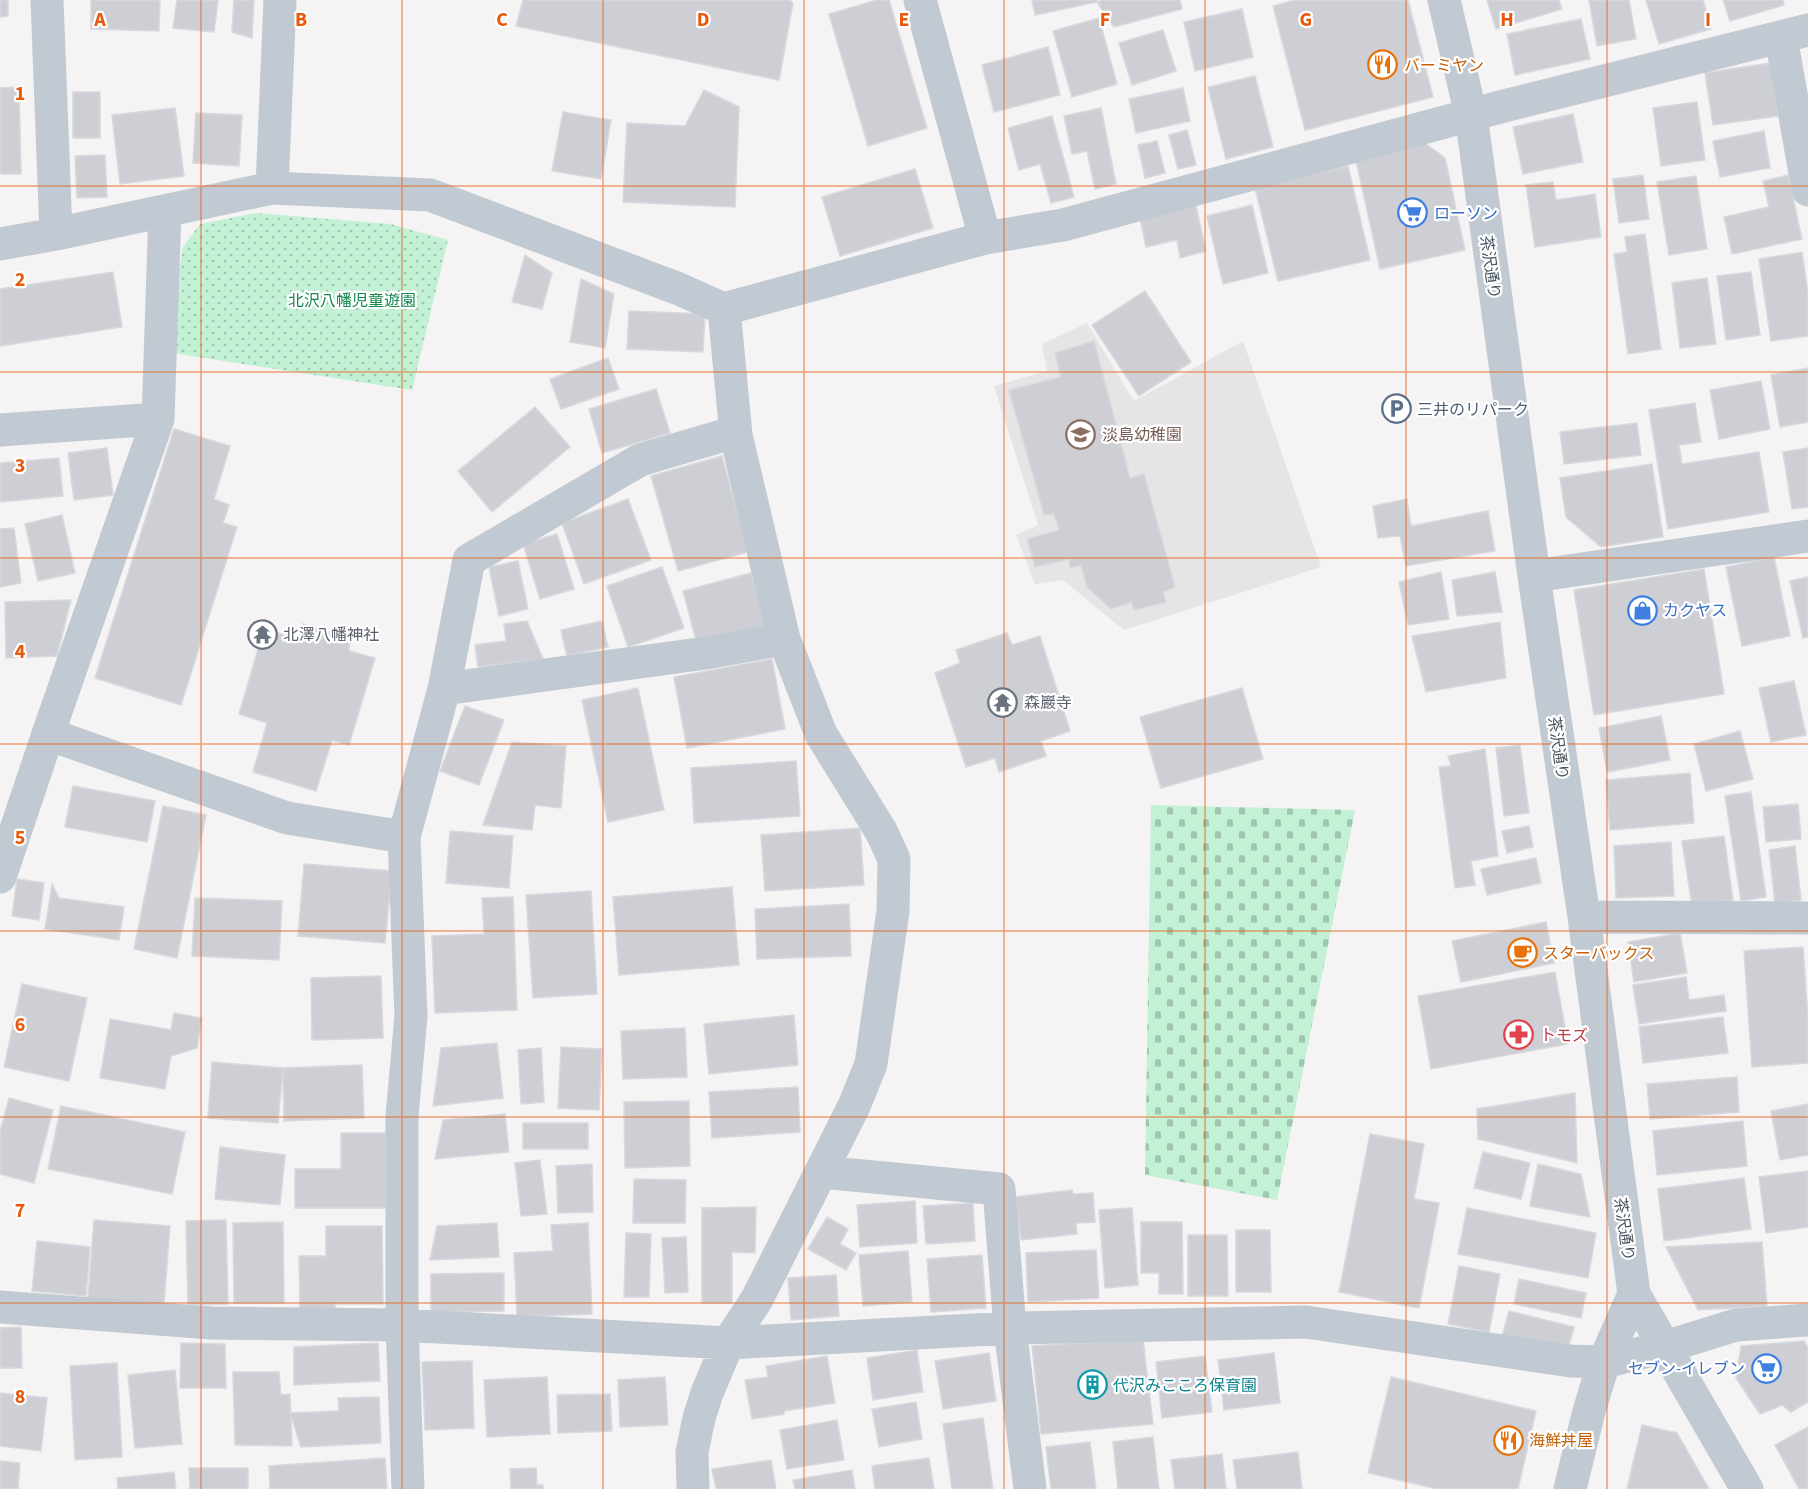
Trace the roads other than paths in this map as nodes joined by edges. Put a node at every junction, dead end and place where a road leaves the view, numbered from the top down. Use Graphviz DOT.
graph roads {
  1 [pos="47,0"];
  2 [pos="280,0"];
  3 [pos="920,0"];
  4 [pos="1444,0"];
  5 [pos="1795,33"];
  6 [pos="1471,115"];
  7 [pos="272,188"];
  8 [pos="1808,190"];
  9 [pos="165,211"];
  10 [pos="56,234"];
  11 [pos="985,238"];
  12 [pos="0,244"];
  13 [pos="724,309"];
  14 [pos="158,419"];
  15 [pos="0,430"];
  16 [pos="735,432"];
  17 [pos="1808,536"];
  18 [pos="1534,576"];
  19 [pos="784,639"];
  20 [pos="444,689"];
  21 [pos="48,734"];
  22 [pos="405,837"];
  23 [pos="0,877"];
  24 [pos="1584,917"];
  25 [pos="1808,918"];
  26 [pos="821,1172"];
  27 [pos="1634,1294"];
  28 [pos="0,1307"];
  29 [pos="1808,1320"];
  30 [pos="402,1325"];
  31 [pos="1010,1328"];
  32 [pos="728,1343"];
  33 [pos="1665,1347"];
  34 [pos="1604,1362"];
  35 [pos="408,1489"];
  36 [pos="693,1489"];
  37 [pos="1030,1489"];
  38 [pos="1570,1489"];
  39 [pos="1747,1489"];
  1 -- 10 [label="street"];
  2 -- 7 [label="street"];
  3 -- 11 [label="street"];
  4 -- 6 [label="street, 茶沢通り"];
  5 -- 6 [label="street"];
  5 -- 8 [label="street"];
  6 -- 11 [label="street"];
  6 -- 18 [label="street, 茶沢通り"];
  7 -- 9 [label="street"];
  7 -- 13 [label="street"];
  9 -- 10 [label="street"];
  9 -- 14 [label="street"];
  10 -- 12 [label="street"];
  11 -- 13 [label="street"];
  13 -- 16 [label="street"];
  14 -- 15 [label="street"];
  14 -- 21 [label="street"];
  16 -- 19 [label="street"];
  16 -- 20 [label="street"];
  17 -- 18 [label="street"];
  18 -- 24 [label="street, 茶沢通り"];
  19 -- 20 [label="street"];
  19 -- 26 [label="street"];
  20 -- 22 [label="street"];
  21 -- 22 [label="street"];
  21 -- 23 [label="street"];
  22 -- 30 [label="street"];
  24 -- 25 [label="street"];
  24 -- 27 [label="street, 茶沢通り"];
  26 -- 31 [label="street"];
  26 -- 32 [label="street"];
  27 -- 33 [label="street"];
  27 -- 34 [label="street"];
  28 -- 30 [label="street"];
  29 -- 33 [label="street"];
  30 -- 32 [label="street"];
  30 -- 35 [label="street"];
  31 -- 32 [label="street"];
  31 -- 34 [label="street"];
  31 -- 37 [label="street"];
  32 -- 36 [label="street"];
  33 -- 34 [label="street"];
  33 -- 39 [label="street"];
  34 -- 38 [label="street"];
}
